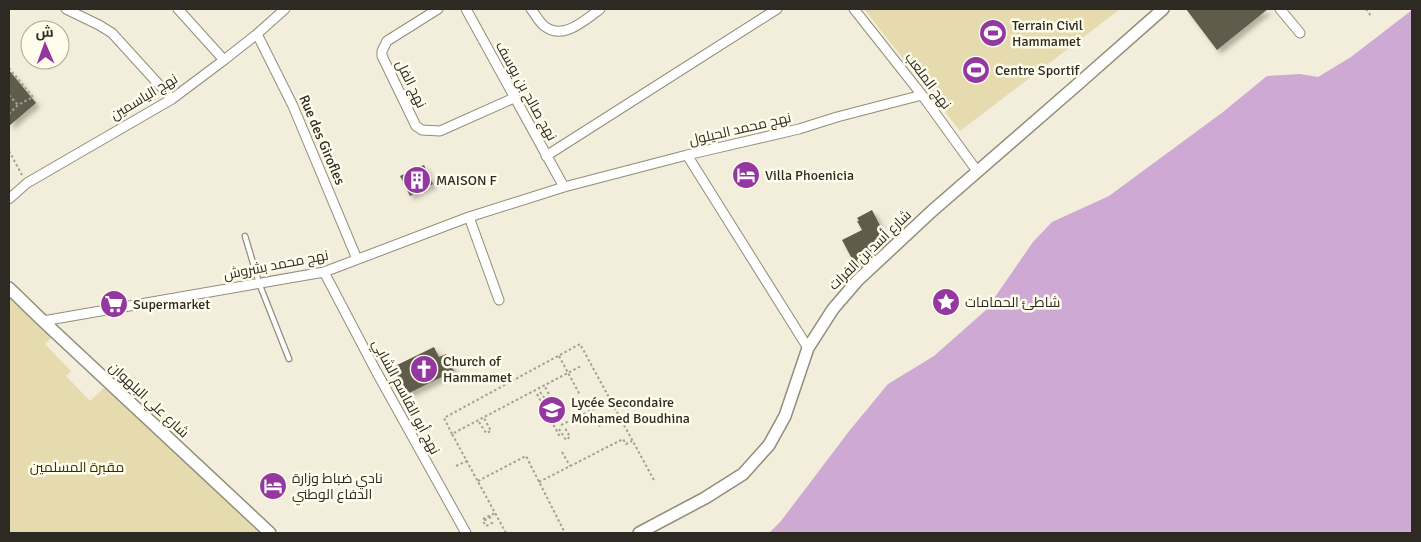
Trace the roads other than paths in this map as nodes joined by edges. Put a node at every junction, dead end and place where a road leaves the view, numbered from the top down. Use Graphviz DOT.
graph roads {
  1 [pos="66,9"];
  2 [pos="178,9"];
  3 [pos="285,9"];
  4 [pos="438,9"];
  5 [pos="466,9"];
  6 [pos="531,9"];
  7 [pos="600,9"];
  8 [pos="777,9"];
  9 [pos="854,9"];
  10 [pos="1163,9"];
  11 [pos="1280,9"];
  12 [pos="1300,33"];
  13 [pos="257,34"];
  14 [pos="224,60"];
  15 [pos="922,95"];
  16 [pos="514,98"];
  17 [pos="172,99"];
  18 [pos="688,155"];
  19 [pos="546,156"];
  20 [pos="978,171"];
  21 [pos="564,187"];
  22 [pos="9,199"];
  23 [pos="469,218"];
  24 [pos="245,236"];
  25 [pos="357,260"];
  26 [pos="324,272"];
  27 [pos="259,284"];
  28 [pos="9,288"];
  29 [pos="499,300"];
  30 [pos="43,322"];
  31 [pos="808,348"];
  32 [pos="288,359"];
  33 [pos="270,533"];
  34 [pos="466,533"];
  35 [pos="639,533"];
  1 -- 17 [label="street"];
  2 -- 14 [label="street"];
  3 -- 13 [label="street, نهج الياسمين"];
  4 -- 16 [label="street, نهج الفل"];
  5 -- 16 [label="street, نهج صالح بن يوسف"];
  6 -- 7 [label="street"];
  8 -- 19 [label="street"];
  9 -- 15 [label="street, نهج الملعب"];
  10 -- 20 [label="street, شارع أسد بن الفرات"];
  11 -- 12 [label="street"];
  13 -- 14 [label="street, نهج الياسمين"];
  13 -- 25 [label="street, Rue des Girofles"];
  14 -- 17 [label="street, نهج الياسمين"];
  15 -- 18 [label="street, نهج محمد الحيلول"];
  15 -- 20 [label="street, نهج الملعب"];
  16 -- 19 [label="street, نهج صالح بن يوسف"];
  17 -- 22 [label="street, نهج الياسمين"];
  18 -- 21 [label="street, نهج محمد الحيلول"];
  18 -- 31 [label="street"];
  19 -- 21 [label="street, نهج صالح بن يوسف"];
  20 -- 31 [label="street, شارع أسد بن الفرات"];
  21 -- 23 [label="street, نهج محمد بشروش"];
  23 -- 25 [label="street, نهج محمد بشروش"];
  23 -- 29 [label="street"];
  24 -- 27 [label="lane"];
  25 -- 26 [label="street, نهج محمد بشروش"];
  26 -- 27 [label="street, نهج محمد بشروش"];
  26 -- 34 [label="street, نهج أبو القاسم الشابي"];
  27 -- 30 [label="street, نهج محمد بشروش"];
  27 -- 32 [label="lane"];
  28 -- 30 [label="street, شارع علي البلهوان"];
  30 -- 33 [label="street, شارع علي البلهوان"];
  31 -- 35 [label="street, شارع أسد بن الفرات"];
}
